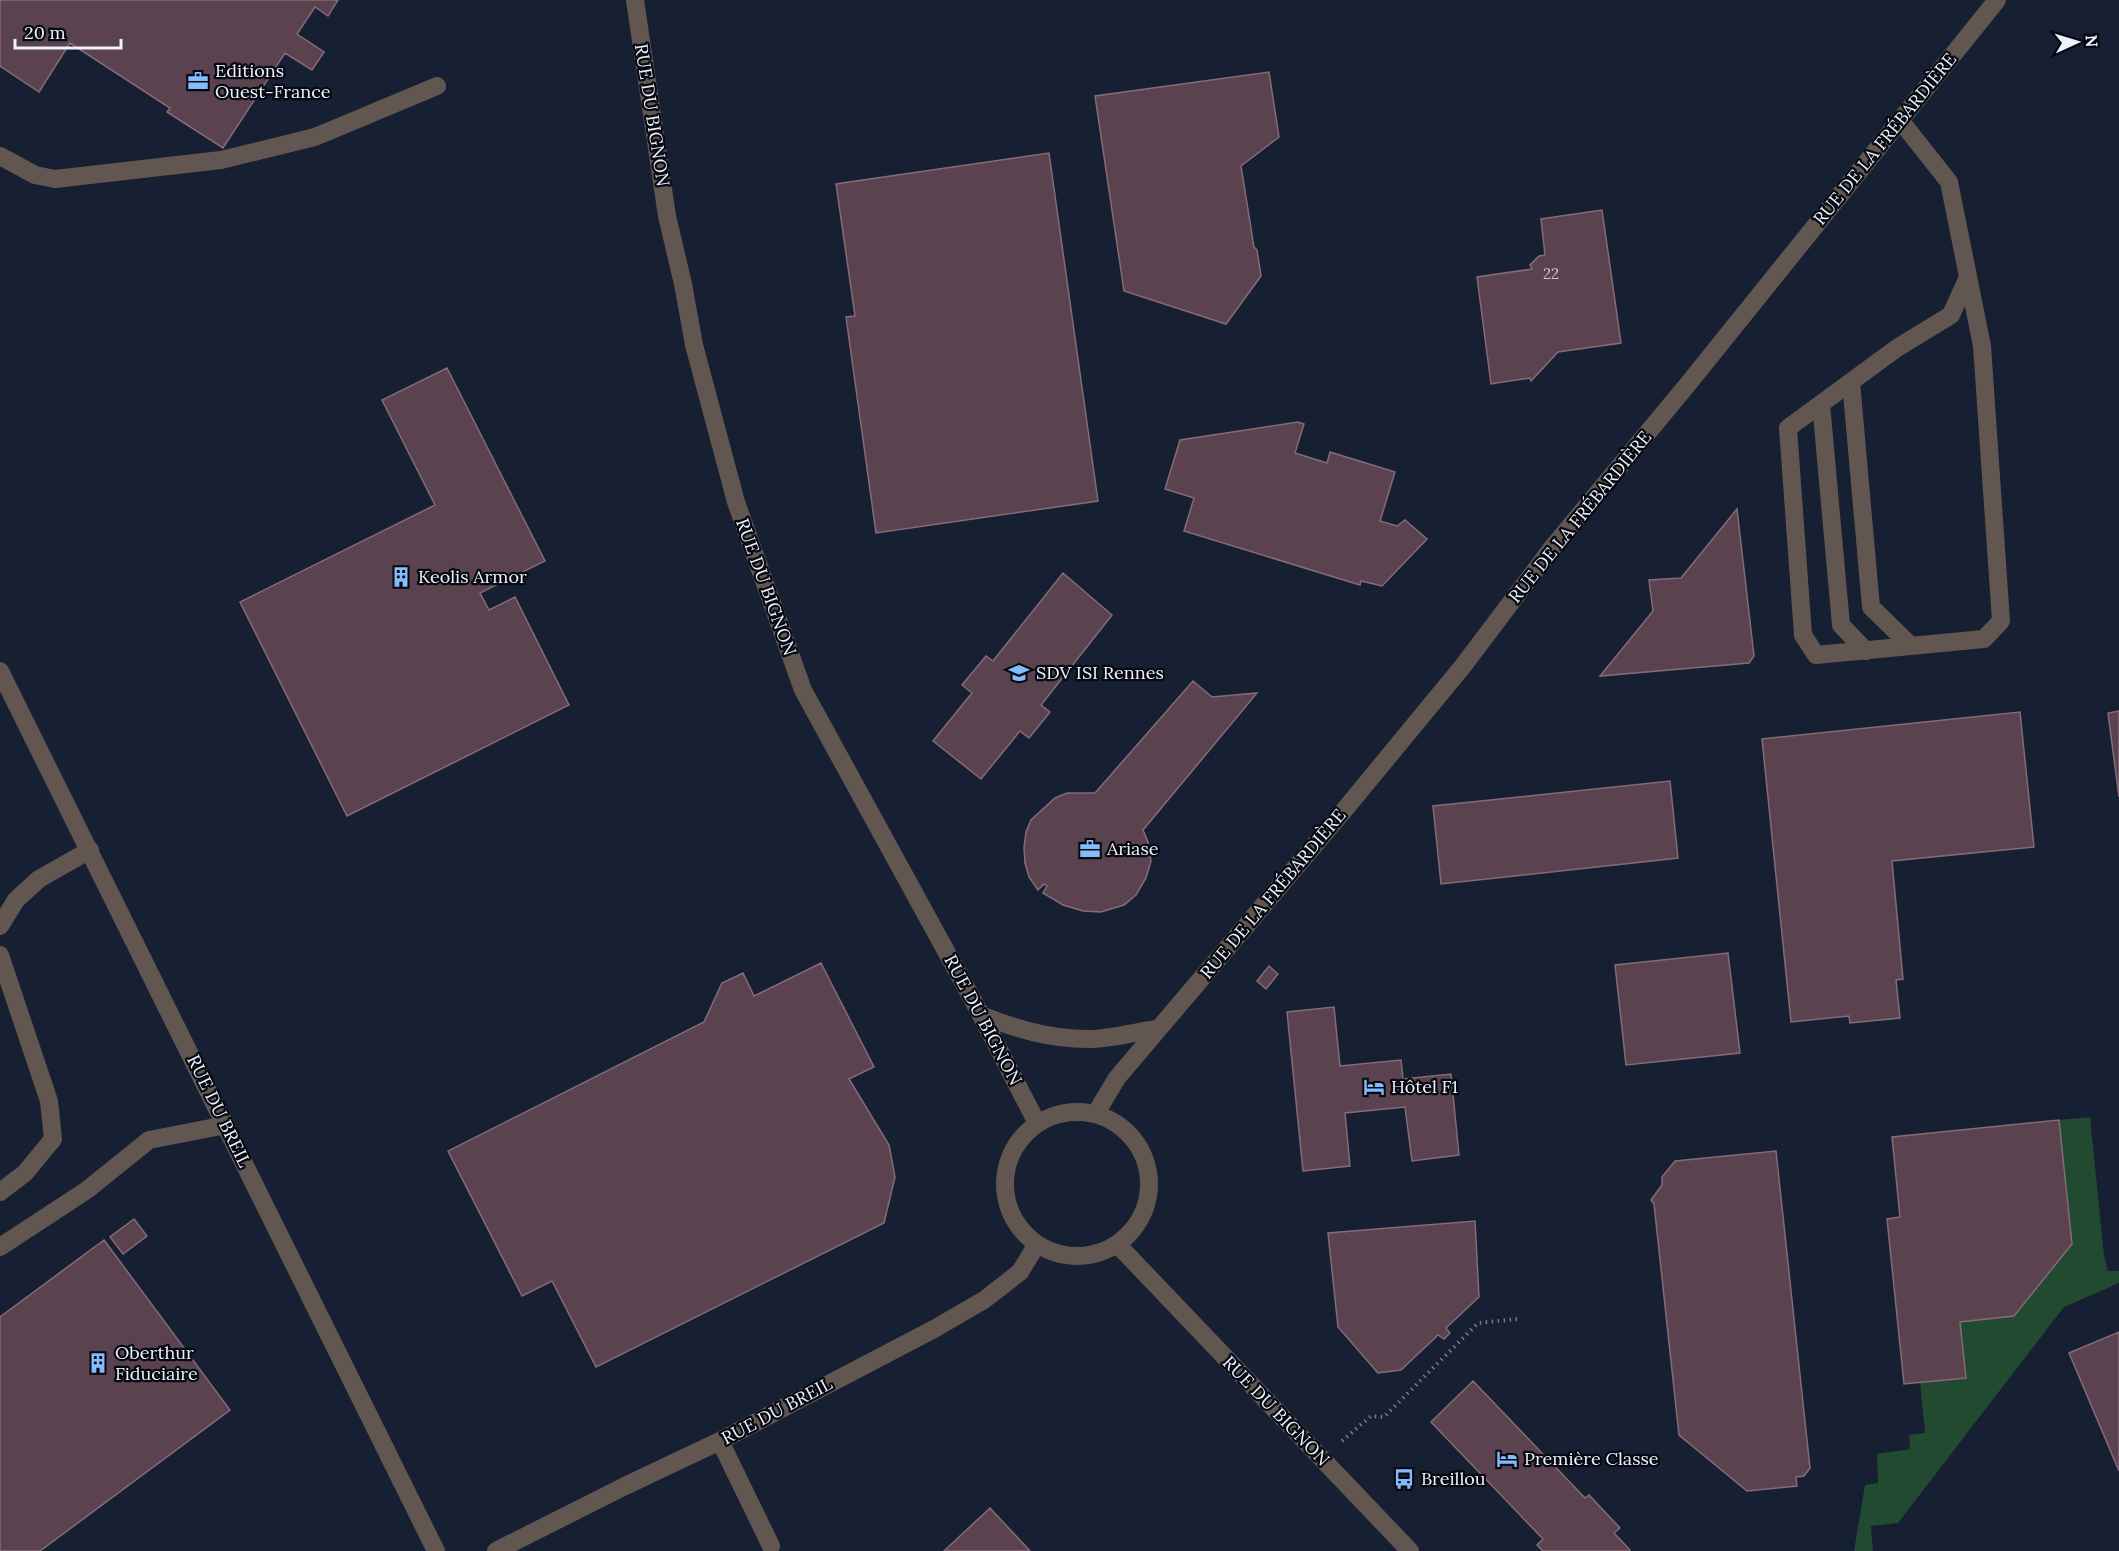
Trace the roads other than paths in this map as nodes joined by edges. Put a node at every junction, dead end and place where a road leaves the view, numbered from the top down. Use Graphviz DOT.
graph roads {
  1 [pos="635,0"];
  2 [pos="1997,0"];
  3 [pos="437,86"];
  4 [pos="1900,120"];
  5 [pos="0,156"];
  6 [pos="1968,277"];
  7 [pos="1851,381"];
  8 [pos="1821,404"];
  9 [pos="1911,646"];
  10 [pos="1866,651"];
  11 [pos="0,671"];
  12 [pos="90,850"];
  13 [pos="0,926"];
  14 [pos="0,955"];
  15 [pos="3,978"];
  16 [pos="981,1015"];
  17 [pos="1157,1029"];
  18 [pos="1096,1113"];
  19 [pos="1037,1123"];
  20 [pos="226,1125"];
  21 [pos="0,1192"];
  22 [pos="1037,1244"];
  23 [pos="1117,1244"];
  24 [pos="0,1247"];
  25 [pos="720,1441"];
  26 [pos="771,1546"];
  27 [pos="436,1551"];
  28 [pos="496,1551"];
  29 [pos="1410,1551"];
  1 -- 16 [label="street, RUE DU BIGNON"];
  2 -- 4 [label="street, RUE DE LA FRÉBARDIÈRE"];
  3 -- 5 [label="street"];
  4 -- 6 [label="street"];
  4 -- 17 [label="street, RUE DE LA FRÉBARDIÈRE"];
  6 -- 7 [label="street"];
  6 -- 9 [label="street"];
  7 -- 8 [label="street"];
  7 -- 9 [label="street"];
  8 -- 10 [label="street"];
  8 -- 10 [label="street"];
  9 -- 10 [label="street"];
  11 -- 12 [label="street, RUE DU BREIL"];
  12 -- 13 [label="street"];
  12 -- 20 [label="street, RUE DU BREIL"];
  14 -- 15 [label="street"];
  15 -- 21 [label="street"];
  16 -- 17 [label="street"];
  16 -- 19 [label="street, RUE DU BIGNON"];
  17 -- 18 [label="street, RUE DE LA FRÉBARDIÈRE"];
  18 -- 19 [label="street"];
  18 -- 23 [label="street"];
  19 -- 22 [label="street"];
  20 -- 24 [label="street"];
  20 -- 27 [label="street, RUE DU BREIL"];
  22 -- 23 [label="street"];
  22 -- 25 [label="street, RUE DU BREIL"];
  23 -- 29 [label="street, RUE DU BIGNON"];
  25 -- 26 [label="street"];
  25 -- 28 [label="street, RUE DU BREIL"];
}
